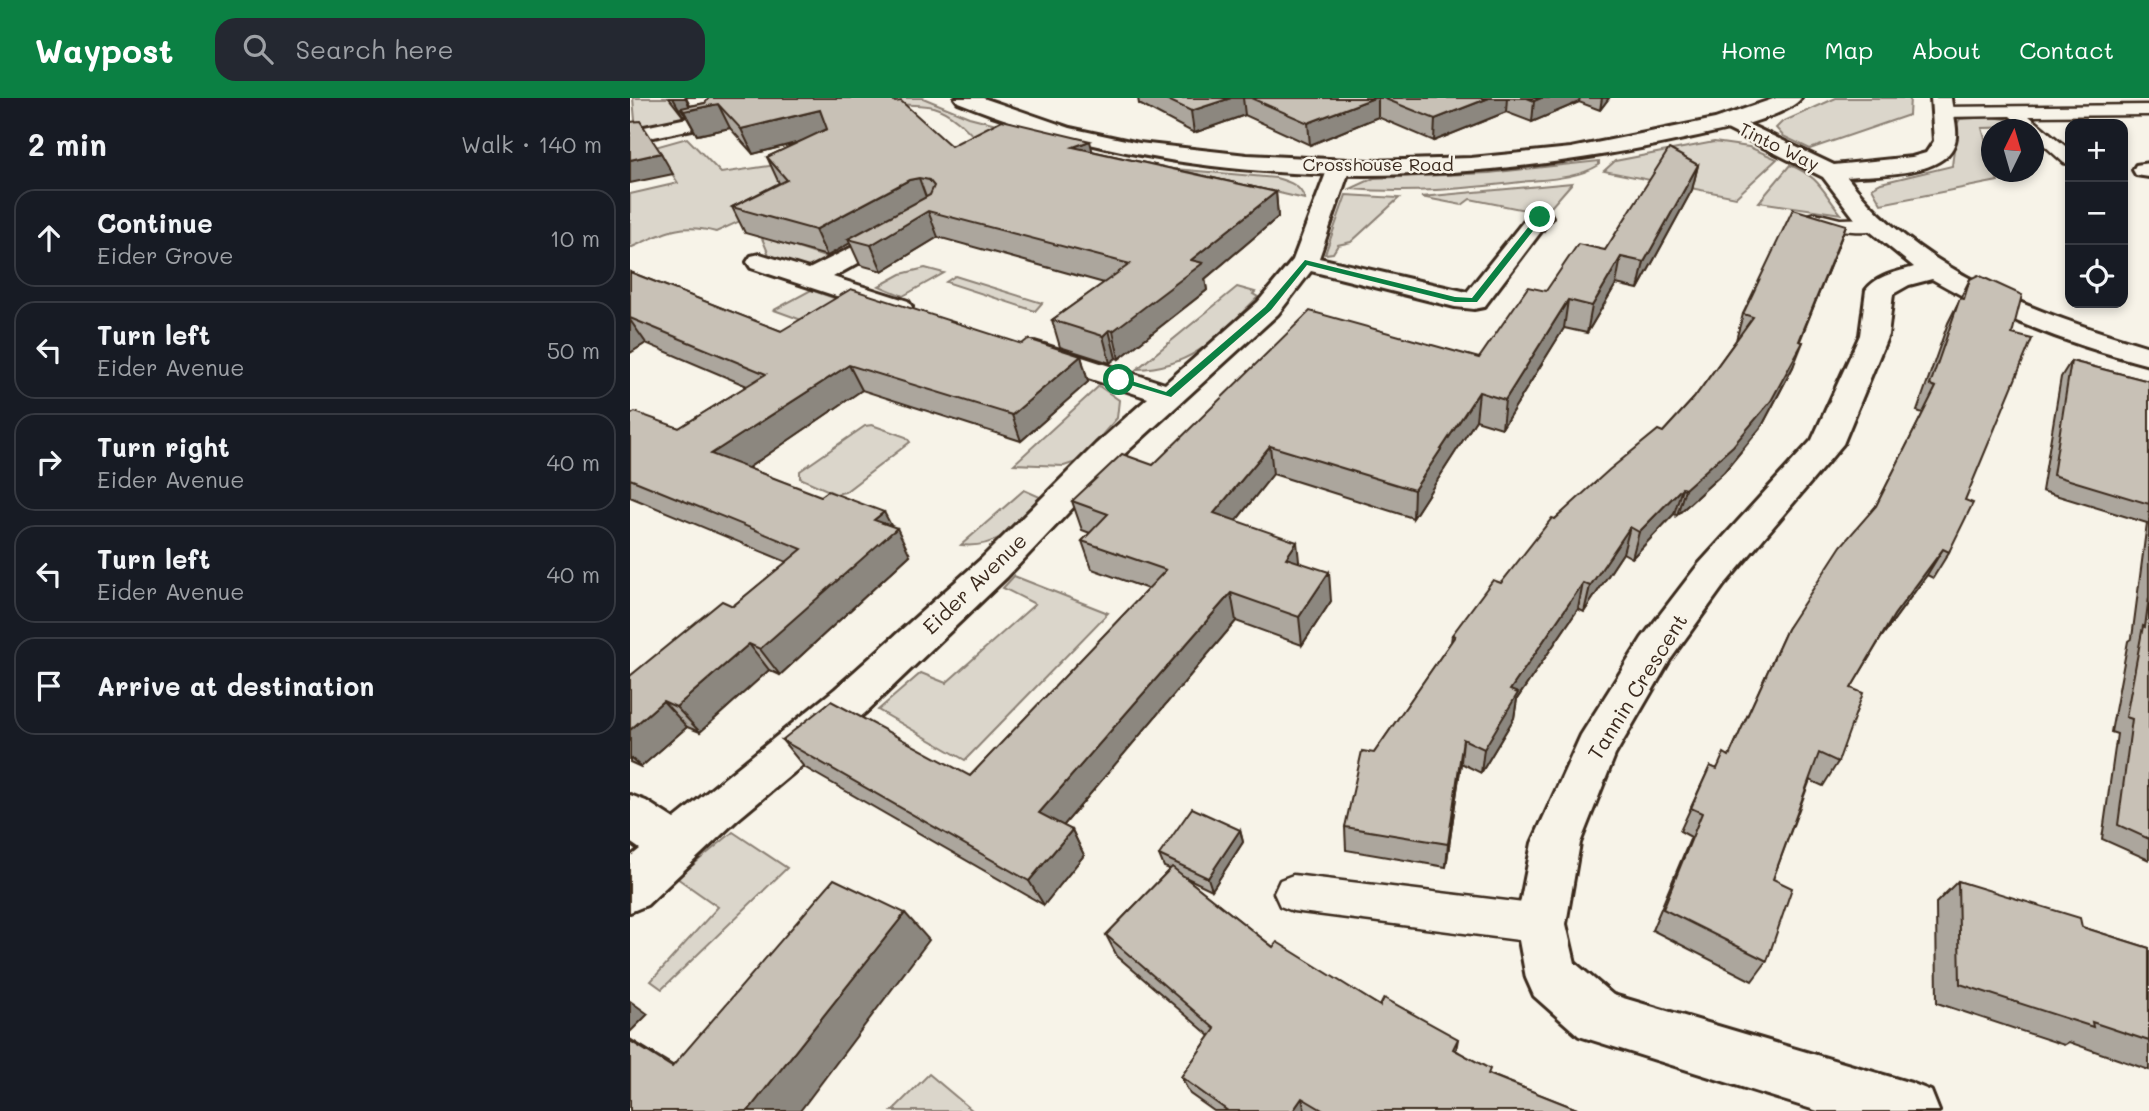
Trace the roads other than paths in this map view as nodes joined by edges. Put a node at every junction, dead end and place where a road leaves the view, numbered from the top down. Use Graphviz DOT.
graph roads {
  1 [pos="697,98"];
  2 [pos="965,98"];
  3 [pos="1791,98"];
  4 [pos="1941,105"];
  5 [pos="2149,110"];
  6 [pos="2014,111"];
  7 [pos="1728,122"];
  8 [pos="630,136"];
  9 [pos="2065,155"];
  10 [pos="1339,168"];
  11 [pos="1831,172"];
  12 [pos="1540,217"];
  13 [pos="1815,219"];
  14 [pos="918,220"];
  15 [pos="1875,224"];
  16 [pos="760,262"];
  17 [pos="1305,262"];
  18 [pos="1936,271"];
  19 [pos="811,279"];
  20 [pos="927,316"];
  21 [pos="1013,344"];
  22 [pos="2149,356"];
  23 [pos="1168,395"];
  24 [pos="630,816"];
  25 [pos="675,846"];
  26 [pos="630,889"];
  27 [pos="1293,893"];
  28 [pos="1541,924"];
  29 [pos="1911,1111"];
  1 -- 8 [label="street"];
  2 -- 10 [label="street, Crosshouse Road"];
  3 -- 7 [label="street, Crosshouse Road"];
  4 -- 6 [label="lane"];
  4 -- 11 [label="street, Tinto Way"];
  5 -- 6 [label="lane"];
  6 -- 9 [label="lane"];
  7 -- 10 [label="street, Crosshouse Road"];
  7 -- 11 [label="street, Tinto Way"];
  10 -- 17 [label="street, Eider Avenue"];
  11 -- 15 [label="street"];
  12 -- 17 [label="street"];
  13 -- 15 [label="lane"];
  14 -- 19 [label="street"];
  15 -- 18 [label="street"];
  16 -- 19 [label="street"];
  17 -- 23 [label="street, Eider Avenue"];
  18 -- 22 [label="street"];
  18 -- 28 [label="street, Tannin Crescent"];
  19 -- 20 [label="street"];
  21 -- 23 [label="street"];
  23 -- 25 [label="street, Eider Avenue"];
  24 -- 25 [label="street"];
  25 -- 26 [label="street, Eider Avenue"];
  27 -- 28 [label="lane"];
  28 -- 29 [label="street, Tannin Crescent"];
}
